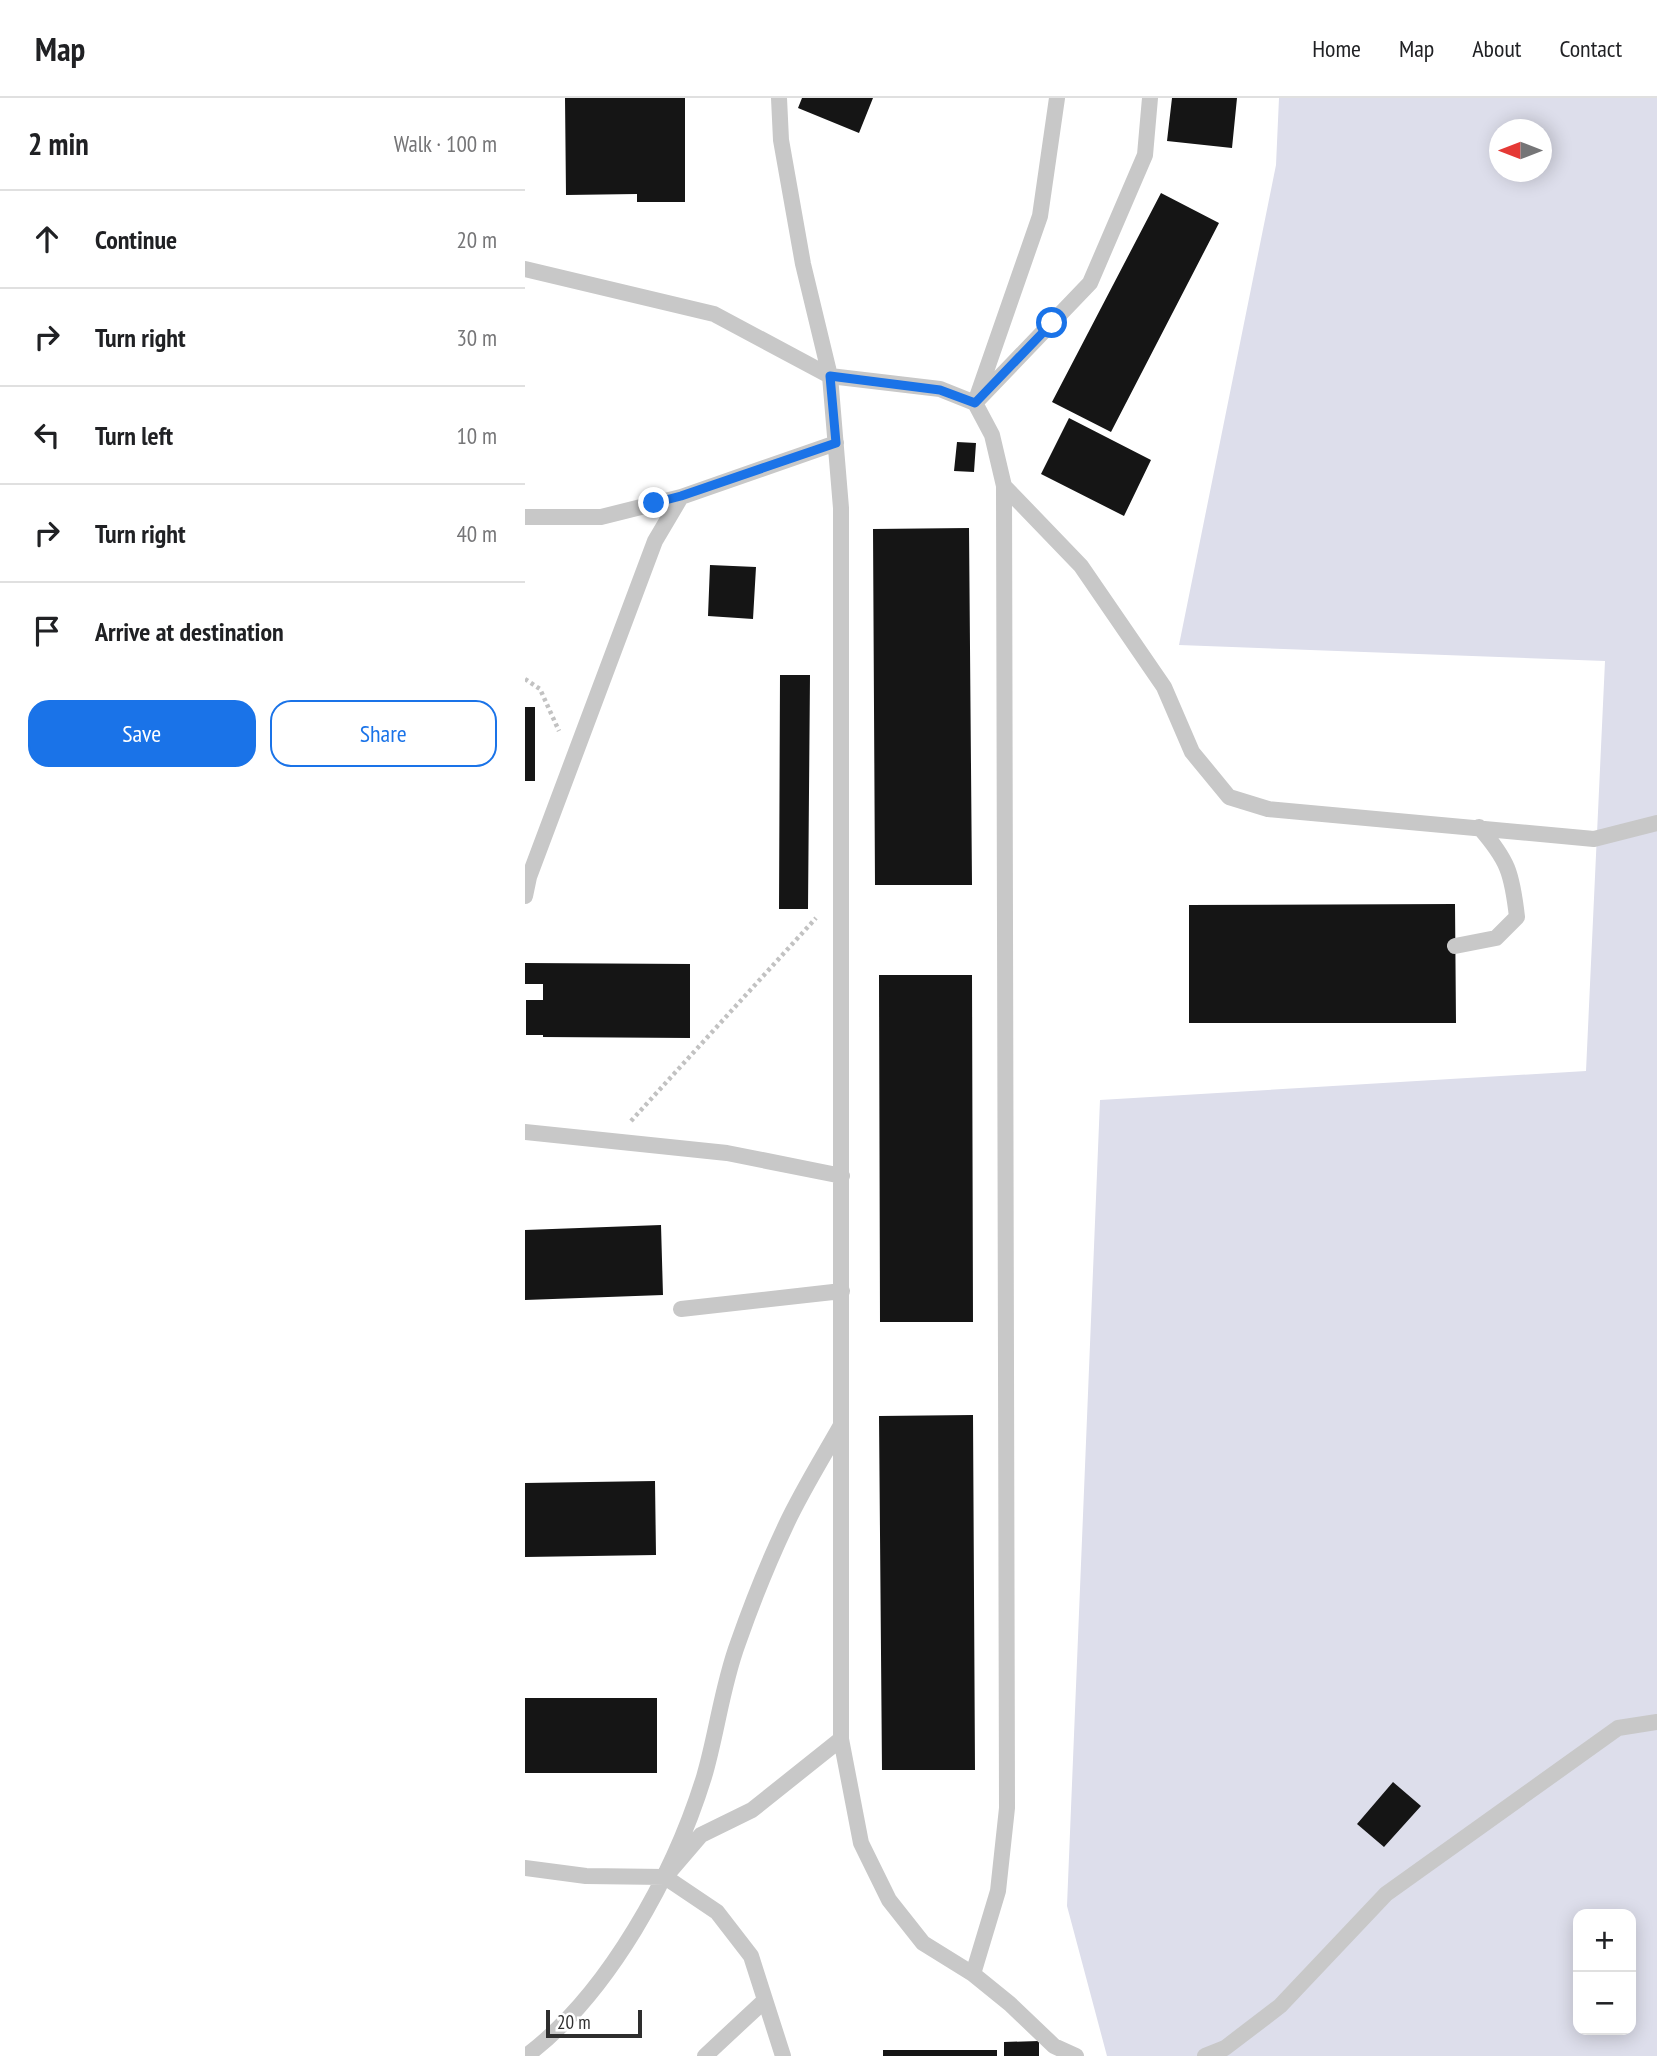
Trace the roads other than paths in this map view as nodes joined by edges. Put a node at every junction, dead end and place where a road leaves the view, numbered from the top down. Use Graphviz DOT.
graph roads {
  1 [pos="779,98"];
  2 [pos="1057,98"];
  3 [pos="1150,98"];
  4 [pos="525,269"];
  5 [pos="830,376"];
  6 [pos="975,403"];
  7 [pos="836,443"];
  8 [pos="1004,486"];
  9 [pos="681,496"];
  10 [pos="525,517"];
  11 [pos="1657,823"];
  12 [pos="1479,827"];
  13 [pos="525,896"];
  14 [pos="1455,946"];
  15 [pos="525,1132"];
  16 [pos="842,1176"];
  17 [pos="842,1291"];
  18 [pos="681,1310"];
  19 [pos="842,1425"];
  20 [pos="1657,1722"];
  21 [pos="841,1739"];
  22 [pos="525,1868"];
  23 [pos="665,1877"];
  24 [pos="973,1974"];
  25 [pos="765,2000"];
  26 [pos="526,2056"];
  27 [pos="705,2056"];
  28 [pos="783,2056"];
  29 [pos="1076,2056"];
  30 [pos="1205,2056"];
  1 -- 5 [label="lane"];
  2 -- 6 [label="lane"];
  3 -- 6 [label="lane"];
  4 -- 5 [label="lane"];
  5 -- 6 [label="lane"];
  5 -- 7 [label="lane"];
  6 -- 8 [label="lane"];
  7 -- 9 [label="lane"];
  7 -- 16 [label="lane"];
  8 -- 12 [label="lane"];
  8 -- 24 [label="lane"];
  9 -- 10 [label="lane"];
  9 -- 13 [label="lane"];
  11 -- 12 [label="lane"];
  12 -- 14 [label="lane"];
  15 -- 16 [label="lane"];
  16 -- 17 [label="lane"];
  17 -- 18 [label="lane"];
  17 -- 19 [label="lane"];
  19 -- 21 [label="lane"];
  19 -- 23 [label="lane"];
  20 -- 30 [label="lane"];
  21 -- 23 [label="lane"];
  21 -- 24 [label="lane"];
  22 -- 23 [label="lane"];
  23 -- 25 [label="lane"];
  23 -- 26 [label="lane"];
  24 -- 29 [label="lane"];
  25 -- 27 [label="lane"];
  25 -- 28 [label="lane"];
}
